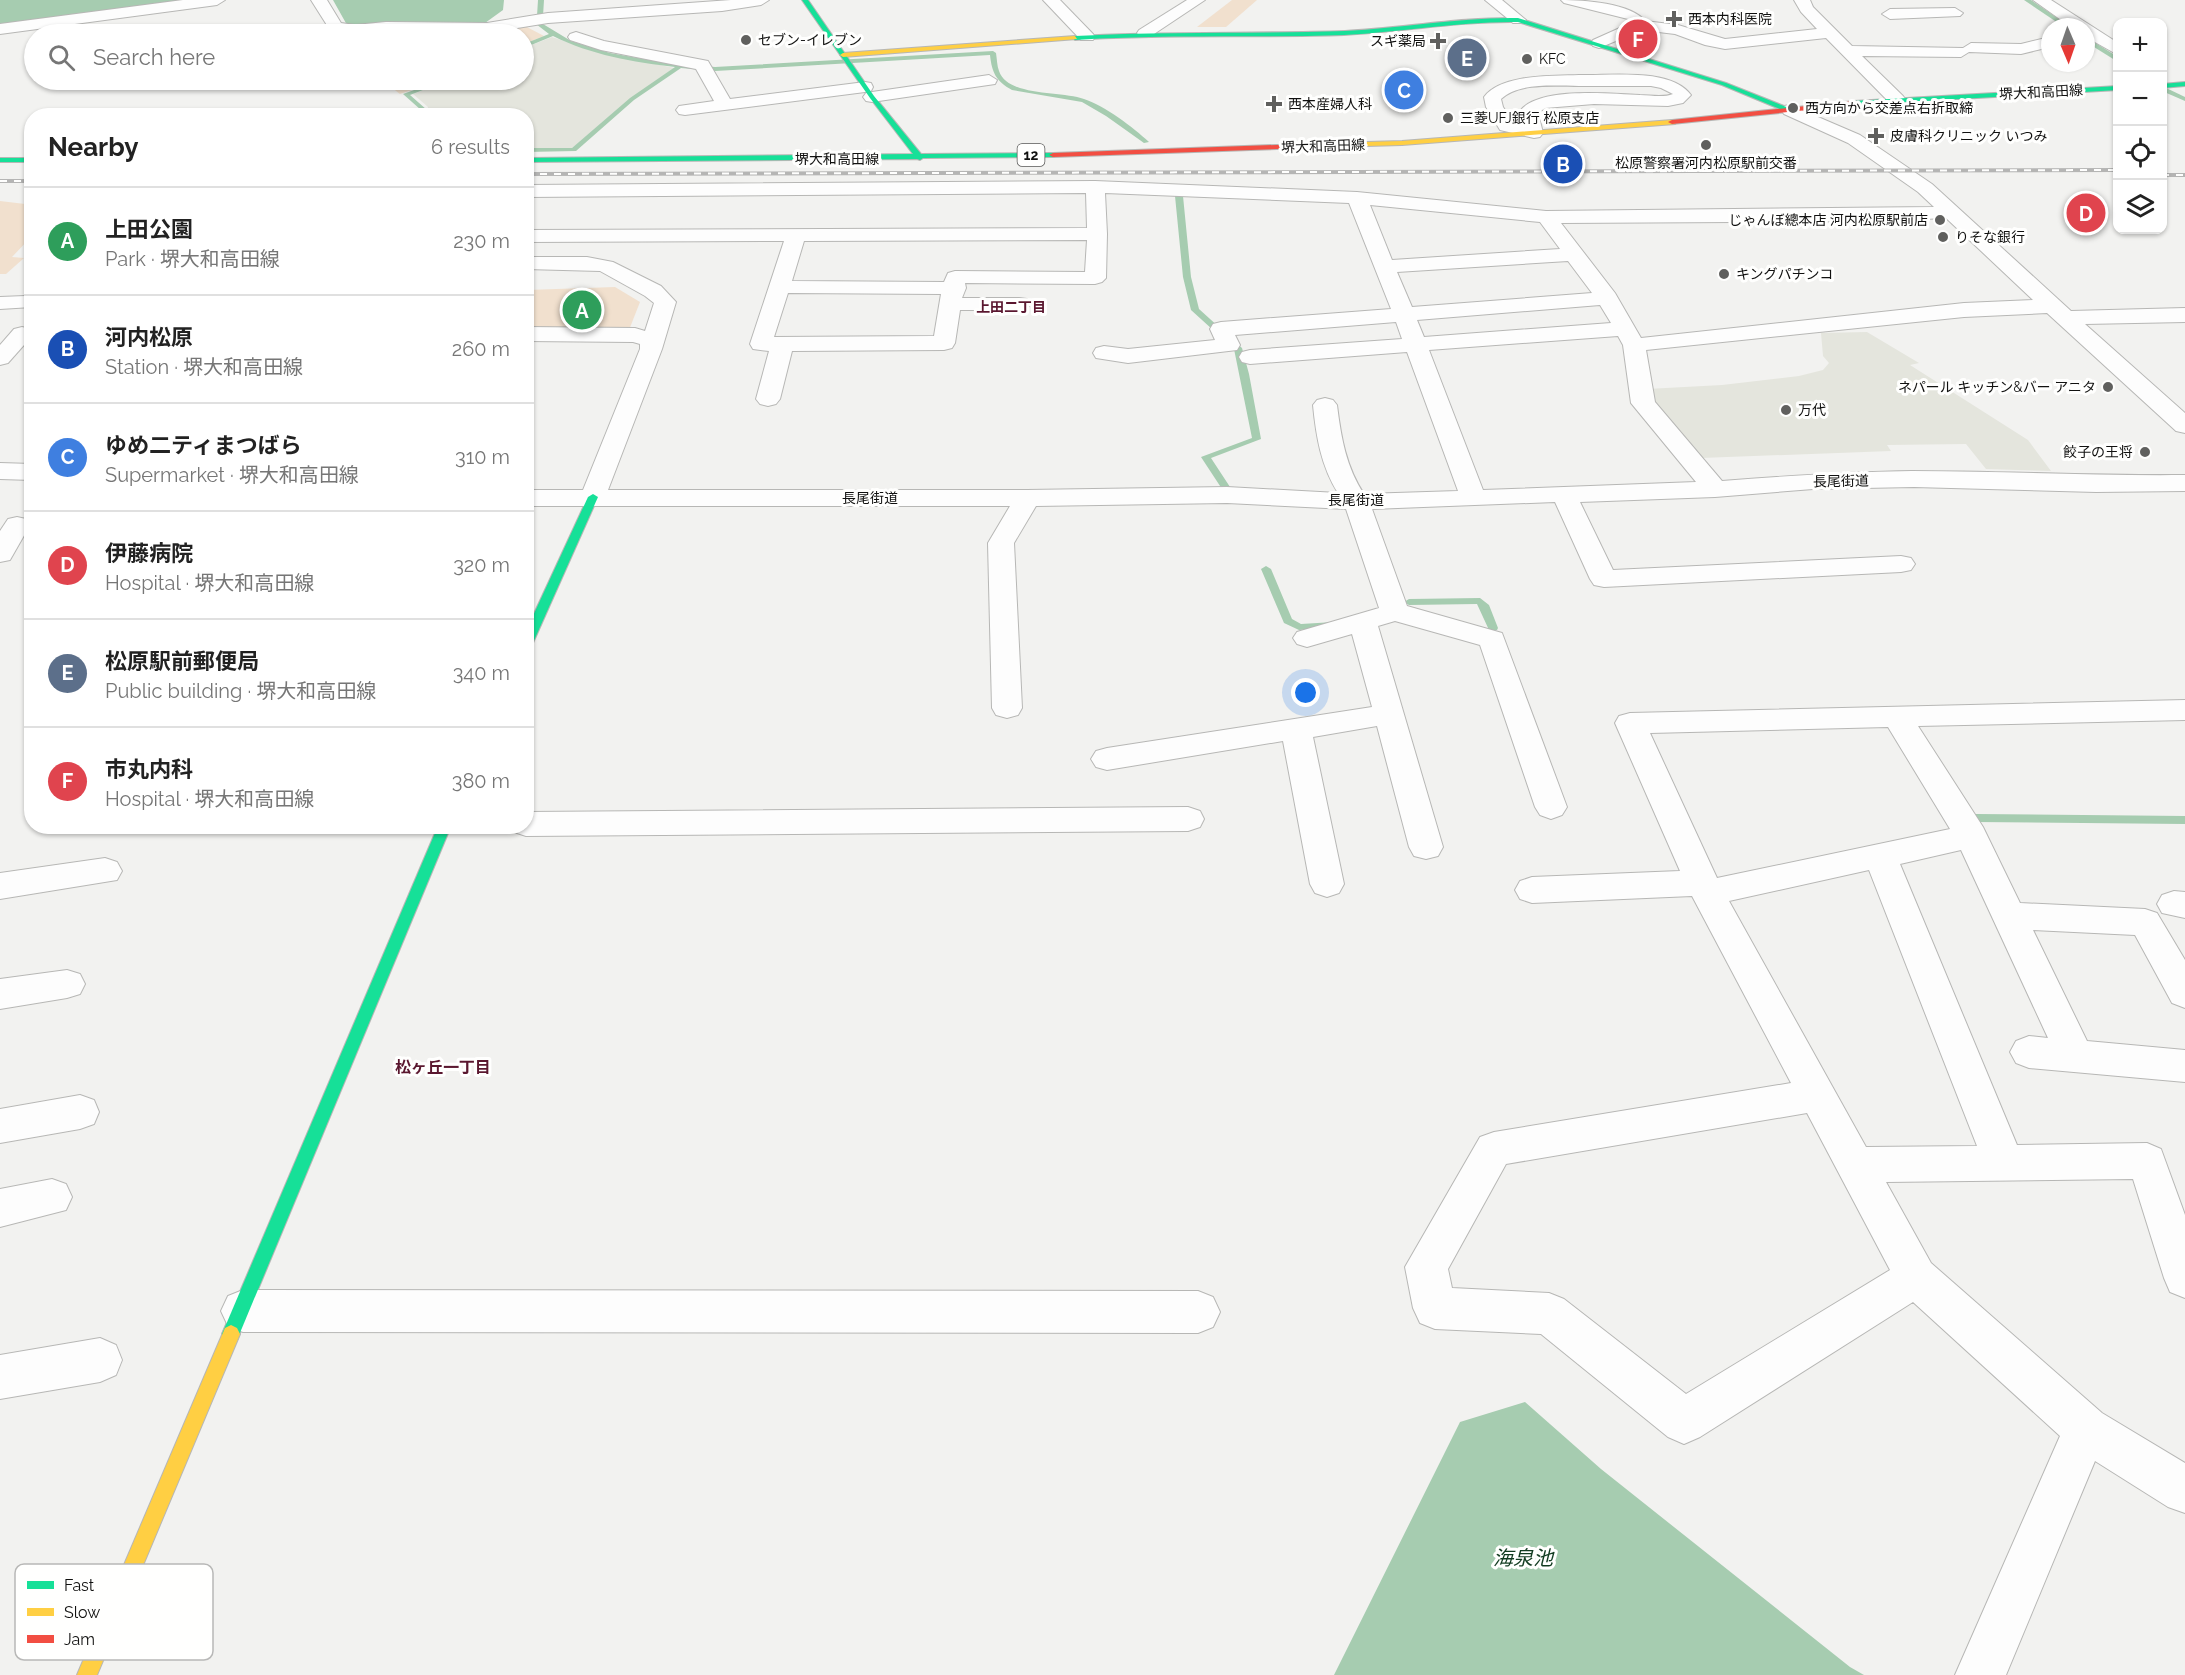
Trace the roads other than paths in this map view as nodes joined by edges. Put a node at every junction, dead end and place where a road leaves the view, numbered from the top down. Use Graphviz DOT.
graph roads {
  1 [pos="217,0"];
  2 [pos="320,0"];
  3 [pos="761,0"];
  4 [pos="805,0"];
  5 [pos="1051,0"];
  6 [pos="1197,0"];
  7 [pos="1493,0"];
  8 [pos="1569,0"];
  9 [pos="1802,0"];
  10 [pos="2042,0"];
  11 [pos="639,5"];
  12 [pos="518,8"];
  13 [pos="1890,14"];
  14 [pos="1955,14"];
  15 [pos="2066,18"];
  16 [pos="1518,20"];
  17 [pos="37,24"];
  18 [pos="334,24"];
  19 [pos="510,24"];
  20 [pos="515,24"];
  21 [pos="1640,25"];
  22 [pos="24,26"];
  23 [pos="0,29"];
  24 [pos="1145,33"];
  25 [pos="1828,33"];
  26 [pos="1980,34"];
  27 [pos="576,37"];
  28 [pos="1087,37"];
  29 [pos="2095,38"];
  30 [pos="1599,44"];
  31 [pos="2041,44"];
  32 [pos="1997,48"];
  33 [pos="2113,48"];
  34 [pos="1847,51"];
  35 [pos="846,59"];
  36 [pos="989,80"];
  37 [pos="2113,88"];
  38 [pos="868,92"];
  39 [pos="1896,100"];
  40 [pos="725,105"];
  41 [pos="685,110"];
  42 [pos="1790,110"];
  43 [pos="1534,133"];
  44 [pos="920,158"];
  45 [pos="0,160"];
  46 [pos="24,160"];
  47 [pos="534,160"];
  48 [pos="1095,187"];
  49 [pos="534,191"];
  50 [pos="1357,198"];
  51 [pos="1952,212"];
  52 [pos="1546,217"];
  53 [pos="1097,234"];
  54 [pos="534,236"];
  55 [pos="796,236"];
  56 [pos="1575,254"];
  57 [pos="534,263"];
  58 [pos="1385,267"];
  59 [pos="779,288"];
  60 [pos="953,296"];
  61 [pos="1607,298"];
  62 [pos="0,303"];
  63 [pos="1019,304"];
  64 [pos="2058,312"];
  65 [pos="1404,314"];
  66 [pos="2185,315"];
  67 [pos="24,320"];
  68 [pos="24,328"];
  69 [pos="534,334"];
  70 [pos="1630,337"];
  71 [pos="652,344"];
  72 [pos="782,344"];
  73 [pos="1416,345"];
  74 [pos="1104,353"];
  75 [pos="1250,357"];
  76 [pos="0,358"];
  77 [pos="768,399"];
  78 [pos="1325,405"];
  79 [pos="2185,426"];
  80 [pos="0,471"];
  81 [pos="24,472"];
  82 [pos="2185,483"];
  83 [pos="1715,489"];
  84 [pos="1564,494"];
  85 [pos="593,497"];
  86 [pos="1473,497"];
  87 [pos="534,498"];
  88 [pos="1027,498"];
  89 [pos="1356,502"];
  90 [pos="16,525"];
  91 [pos="0,554"];
  92 [pos="1901,564"];
  93 [pos="1395,612"];
  94 [pos="1363,622"];
  95 [pos="534,627"];
  96 [pos="1307,639"];
  97 [pos="1007,708"];
  98 [pos="2185,710"];
  99 [pos="1389,714"];
  100 [pos="1897,717"];
  101 [pos="1296,729"];
  102 [pos="1107,759"];
  103 [pos="1551,807"];
  104 [pos="1188,819"];
  105 [pos="534,824"];
  106 [pos="442,834"];
  107 [pos="1971,836"];
  108 [pos="1426,847"];
  109 [pos="1880,856"];
  110 [pos="105,870"];
  111 [pos="1328,884"];
  112 [pos="0,886"];
  113 [pos="1705,888"];
  114 [pos="1532,890"];
  115 [pos="2007,916"];
  116 [pos="67,984"];
  117 [pos="2185,993"];
  118 [pos="0,994"];
  119 [pos="2029,1052"];
  120 [pos="2075,1056"];
  121 [pos="2185,1065"];
  122 [pos="1817,1095"];
  123 [pos="80,1112"];
  124 [pos="0,1126"];
  125 [pos="2004,1163"];
  126 [pos="1855,1165"];
  127 [pos="52,1197"];
  128 [pos="0,1208"];
  129 [pos="1916,1277"];
  130 [pos="2185,1278"];
  131 [pos="243,1311"];
  132 [pos="1198,1312"];
  133 [pos="100,1360"];
  134 [pos="0,1377"];
  135 [pos="2085,1430"];
  136 [pos="2185,1490"];
  137 [pos="135,1564"];
  138 [pos="93,1660"];
  139 [pos="87,1675"];
  140 [pos="1980,1675"];
  1 -- 17 [label="street"];
  2 -- 18 [label="street"];
  3 -- 11 [label="street"];
  4 -- 35 [label="street"];
  5 -- 28 [label="street"];
  6 -- 24 [label="street"];
  7 -- 16 [label="street"];
  8 -- 21 [label="street"];
  9 -- 25 [label="street"];
  10 -- 15 [label="street"];
  11 -- 20 [label="street"];
  12 -- 19 [label="street"];
  13 -- 14 [label="street"];
  16 -- 24 [label="street"];
  16 -- 30 [label="street"];
  21 -- 25 [label="street"];
  21 -- 30 [label="street"];
  22 -- 23 [label="street"];
  24 -- 28 [label="street"];
  25 -- 34 [label="street"];
  26 -- 32 [label="street"];
  27 -- 40 [label="street"];
  28 -- 35 [label="street"];
  29 -- 33 [label="street"];
  30 -- 42 [label="street"];
  31 -- 32 [label="street"];
  32 -- 34 [label="street"];
  34 -- 39 [label="street"];
  35 -- 38 [label="street"];
  36 -- 38 [label="street"];
  37 -- 39 [label="street, 堺大和高田線 / 12"];
  38 -- 40 [label="street"];
  38 -- 44 [label="street"];
  39 -- 42 [label="street, 堺大和高田線 / 12"];
  40 -- 41 [label="street"];
  42 -- 43 [label="street, 堺大和高田線 / 12"];
  42 -- 51 [label="street"];
  43 -- 43 [label="street"];
  43 -- 44 [label="street, 堺大和高田線 / 12"];
  44 -- 47 [label="street, 堺大和高田線 / 12"];
  45 -- 46 [label="street"];
  48 -- 49 [label="street"];
  48 -- 50 [label="street"];
  48 -- 53 [label="street"];
  50 -- 52 [label="street"];
  50 -- 58 [label="street"];
  51 -- 52 [label="street"];
  51 -- 64 [label="street"];
  52 -- 56 [label="street"];
  53 -- 55 [label="street"];
  53 -- 60 [label="street"];
  54 -- 55 [label="street"];
  55 -- 59 [label="street"];
  56 -- 58 [label="street"];
  56 -- 61 [label="street"];
  57 -- 71 [label="street"];
  58 -- 65 [label="street"];
  59 -- 60 [label="street"];
  59 -- 72 [label="street"];
  60 -- 63 [label="street"];
  60 -- 72 [label="street"];
  61 -- 65 [label="street"];
  61 -- 70 [label="street"];
  62 -- 67 [label="street"];
  64 -- 66 [label="street"];
  64 -- 70 [label="street"];
  64 -- 79 [label="street"];
  65 -- 73 [label="street"];
  65 -- 74 [label="street"];
  68 -- 76 [label="street"];
  69 -- 71 [label="street"];
  70 -- 73 [label="street"];
  70 -- 83 [label="street"];
  71 -- 85 [label="street"];
  72 -- 77 [label="street"];
  73 -- 75 [label="street"];
  73 -- 86 [label="street"];
  78 -- 89 [label="street"];
  80 -- 81 [label="street"];
  82 -- 83 [label="street, 長尾街道"];
  83 -- 84 [label="street, 長尾街道"];
  84 -- 86 [label="street, 長尾街道"];
  84 -- 92 [label="street"];
  85 -- 87 [label="street, 長尾街道"];
  85 -- 88 [label="street, 長尾街道"];
  85 -- 95 [label="street"];
  86 -- 89 [label="street, 長尾街道"];
  88 -- 89 [label="street, 長尾街道"];
  88 -- 97 [label="street"];
  89 -- 93 [label="street"];
  90 -- 91 [label="street"];
  93 -- 94 [label="street"];
  93 -- 103 [label="street"];
  94 -- 96 [label="street"];
  94 -- 99 [label="street"];
  98 -- 100 [label="street"];
  99 -- 101 [label="street"];
  99 -- 108 [label="street"];
  100 -- 107 [label="street"];
  100 -- 113 [label="street"];
  101 -- 102 [label="street"];
  101 -- 111 [label="street"];
  104 -- 105 [label="street"];
  106 -- 131 [label="street"];
  107 -- 109 [label="street"];
  107 -- 115 [label="street"];
  109 -- 113 [label="street"];
  109 -- 125 [label="street"];
  110 -- 112 [label="street"];
  113 -- 114 [label="street"];
  113 -- 122 [label="street"];
  115 -- 117 [label="street"];
  115 -- 120 [label="street"];
  116 -- 118 [label="street"];
  119 -- 120 [label="street"];
  120 -- 121 [label="street"];
  122 -- 126 [label="street"];
  122 -- 129 [label="street"];
  123 -- 124 [label="street"];
  125 -- 126 [label="street"];
  125 -- 130 [label="street"];
  126 -- 129 [label="street"];
  127 -- 128 [label="street"];
  129 -- 135 [label="street"];
  131 -- 132 [label="street"];
  131 -- 137 [label="street"];
  133 -- 134 [label="street"];
  135 -- 136 [label="street"];
  135 -- 140 [label="street"];
  138 -- 139 [label="street"];
}
